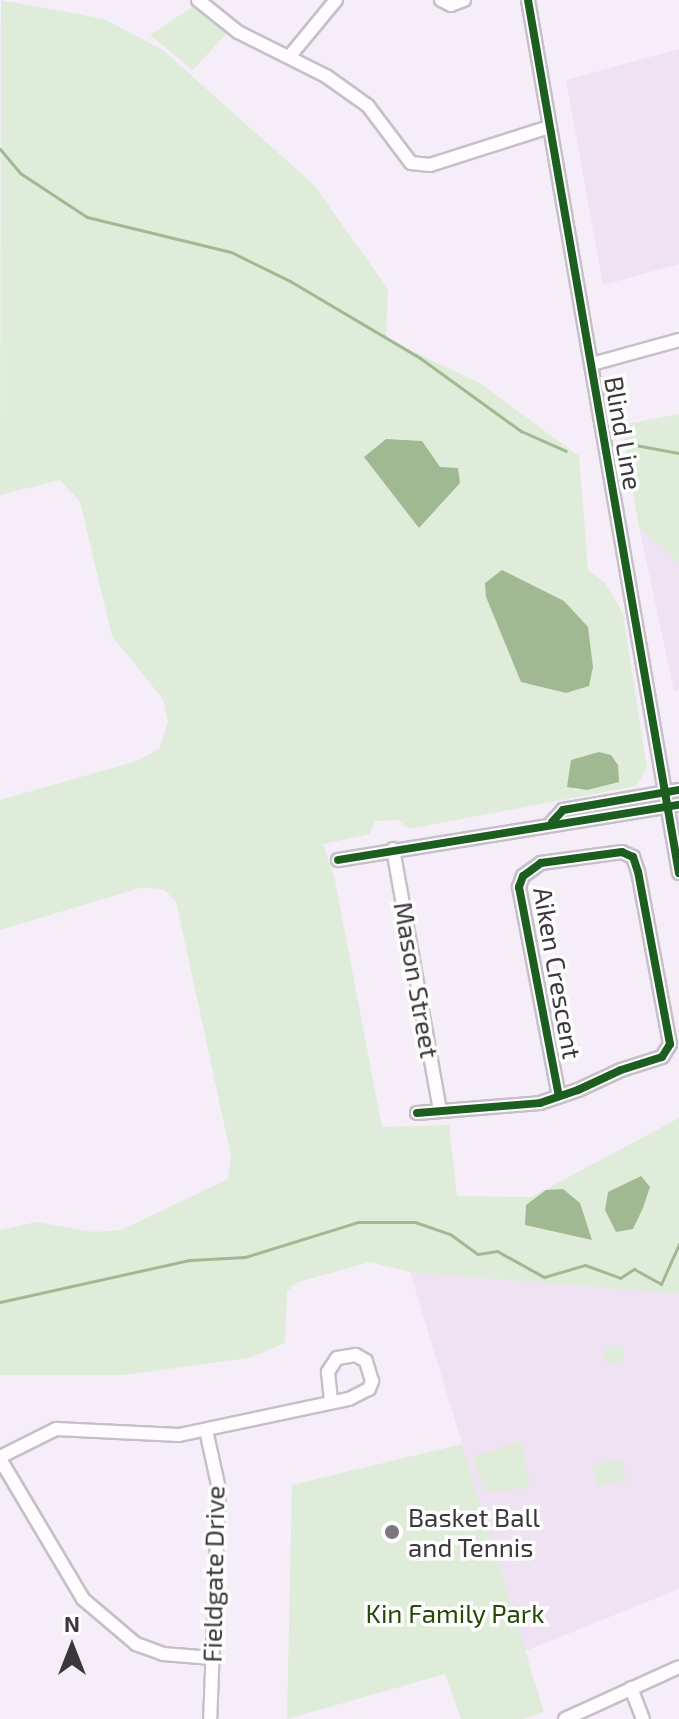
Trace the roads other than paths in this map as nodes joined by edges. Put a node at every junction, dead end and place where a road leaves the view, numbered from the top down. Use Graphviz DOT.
graph roads {
  1 [pos="198,0"];
  2 [pos="336,0"];
  3 [pos="441,0"];
  4 [pos="464,0"];
  5 [pos="528,0"];
  6 [pos="289,57"];
  7 [pos="549,127"];
  8 [pos="679,340"];
  9 [pos="592,364"];
  10 [pos="679,790"];
  11 [pos="664,792"];
  12 [pos="673,806"];
  13 [pos="552,822"];
  14 [pos="393,849"];
  15 [pos="338,860"];
  16 [pos="679,873"];
  17 [pos="559,1096"];
  18 [pos="440,1111"];
  19 [pos="417,1113"];
  20 [pos="331,1399"];
  21 [pos="206,1430"];
  22 [pos="0,1458"];
  23 [pos="212,1658"];
  24 [pos="679,1667"];
  25 [pos="631,1688"];
  26 [pos="210,1719"];
  27 [pos="565,1719"];
  28 [pos="643,1719"];
  1 -- 6 [label="street"];
  2 -- 6 [label="street"];
  3 -- 4 [label="street"];
  5 -- 7 [label="street, Blind Line"];
  6 -- 7 [label="street"];
  7 -- 9 [label="street, Blind Line"];
  8 -- 9 [label="street"];
  9 -- 11 [label="street, Blind Line"];
  10 -- 11 [label="street"];
  11 -- 12 [label="street, Blind Line"];
  11 -- 13 [label="street"];
  12 -- 13 [label="street"];
  12 -- 16 [label="street, Blind Line"];
  13 -- 14 [label="street"];
  14 -- 15 [label="street"];
  14 -- 18 [label="street, Mason Street"];
  17 -- 17 [label="street, Aiken Crescent"];
  17 -- 18 [label="street"];
  18 -- 19 [label="street"];
  20 -- 21 [label="street"];
  21 -- 22 [label="street"];
  21 -- 23 [label="street, Fieldgate Drive"];
  22 -- 23 [label="street"];
  23 -- 26 [label="street, Fieldgate Drive"];
  24 -- 25 [label="street"];
  25 -- 27 [label="street"];
  25 -- 28 [label="street"];
}
